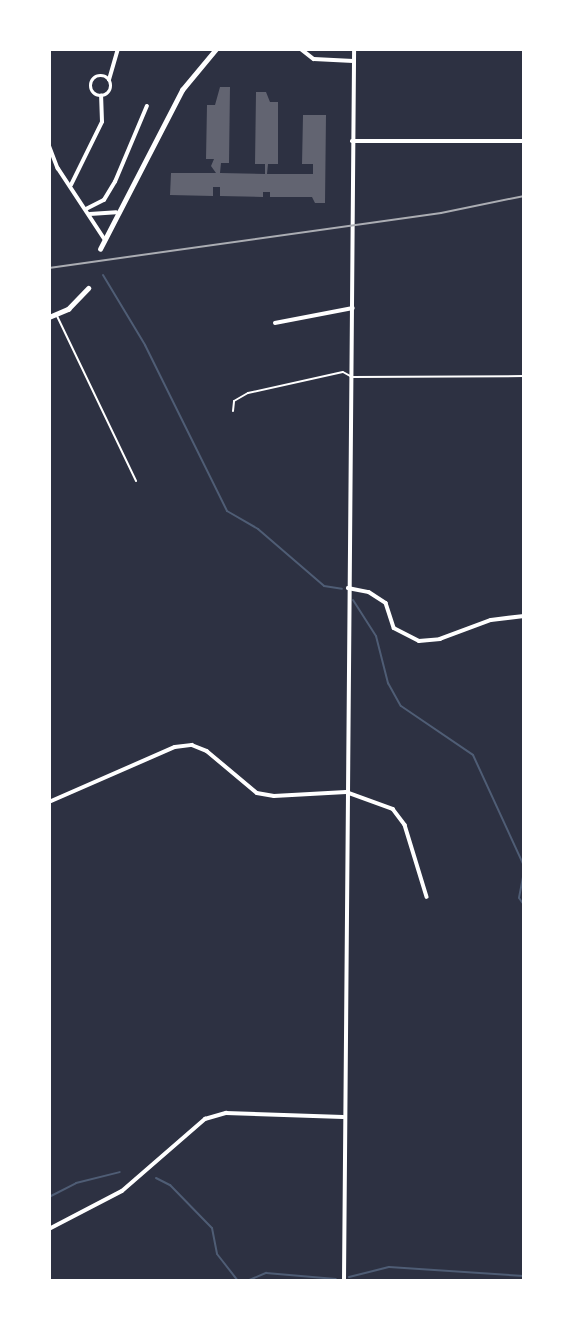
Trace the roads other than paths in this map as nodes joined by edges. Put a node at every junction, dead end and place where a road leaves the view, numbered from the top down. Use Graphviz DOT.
graph roads {
  1 [pos="118,49"];
  2 [pos="216,49"];
  3 [pos="301,49"];
  4 [pos="354,49"];
  5 [pos="209,52"];
  6 [pos="353,61"];
  7 [pos="109,80"];
  8 [pos="101,96"];
  9 [pos="147,106"];
  10 [pos="352,141"];
  11 [pos="524,141"];
  12 [pos="49,145"];
  13 [pos="71,185"];
  14 [pos="86,209"];
  15 [pos="116,212"];
  16 [pos="90,214"];
  17 [pos="104,238"];
  18 [pos="100,249"];
  19 [pos="88,288"];
  20 [pos="353,308"];
  21 [pos="57,316"];
  22 [pos="49,317"];
  23 [pos="275,323"];
  24 [pos="524,376"];
  25 [pos="352,377"];
  26 [pos="233,411"];
  27 [pos="136,481"];
  28 [pos="348,588"];
  29 [pos="524,616"];
  30 [pos="346,792"];
  31 [pos="49,802"];
  32 [pos="427,897"];
  33 [pos="343,1117"];
  34 [pos="49,1229"];
  35 [pos="344,1281"];
  1 -- 7 [label="street"];
  2 -- 5 [label="main road"];
  3 -- 6 [label="street"];
  4 -- 6 [label="street"];
  5 -- 15 [label="main road"];
  6 -- 10 [label="street"];
  7 -- 8 [label="street"];
  7 -- 8 [label="street"];
  8 -- 13 [label="street"];
  9 -- 14 [label="street"];
  10 -- 11 [label="street"];
  10 -- 20 [label="street"];
  12 -- 13 [label="street"];
  13 -- 14 [label="street"];
  14 -- 16 [label="street"];
  15 -- 16 [label="street"];
  15 -- 17 [label="main road"];
  16 -- 17 [label="street"];
  17 -- 18 [label="main road"];
  19 -- 21 [label="main road"];
  20 -- 23 [label="street"];
  20 -- 25 [label="street"];
  21 -- 22 [label="main road"];
  21 -- 27 [label="lane"];
  24 -- 25 [label="lane"];
  25 -- 26 [label="lane"];
  25 -- 28 [label="street"];
  28 -- 29 [label="street"];
  28 -- 30 [label="street"];
  30 -- 31 [label="street"];
  30 -- 32 [label="street"];
  30 -- 33 [label="street"];
  33 -- 34 [label="street"];
  33 -- 35 [label="street"];
}
